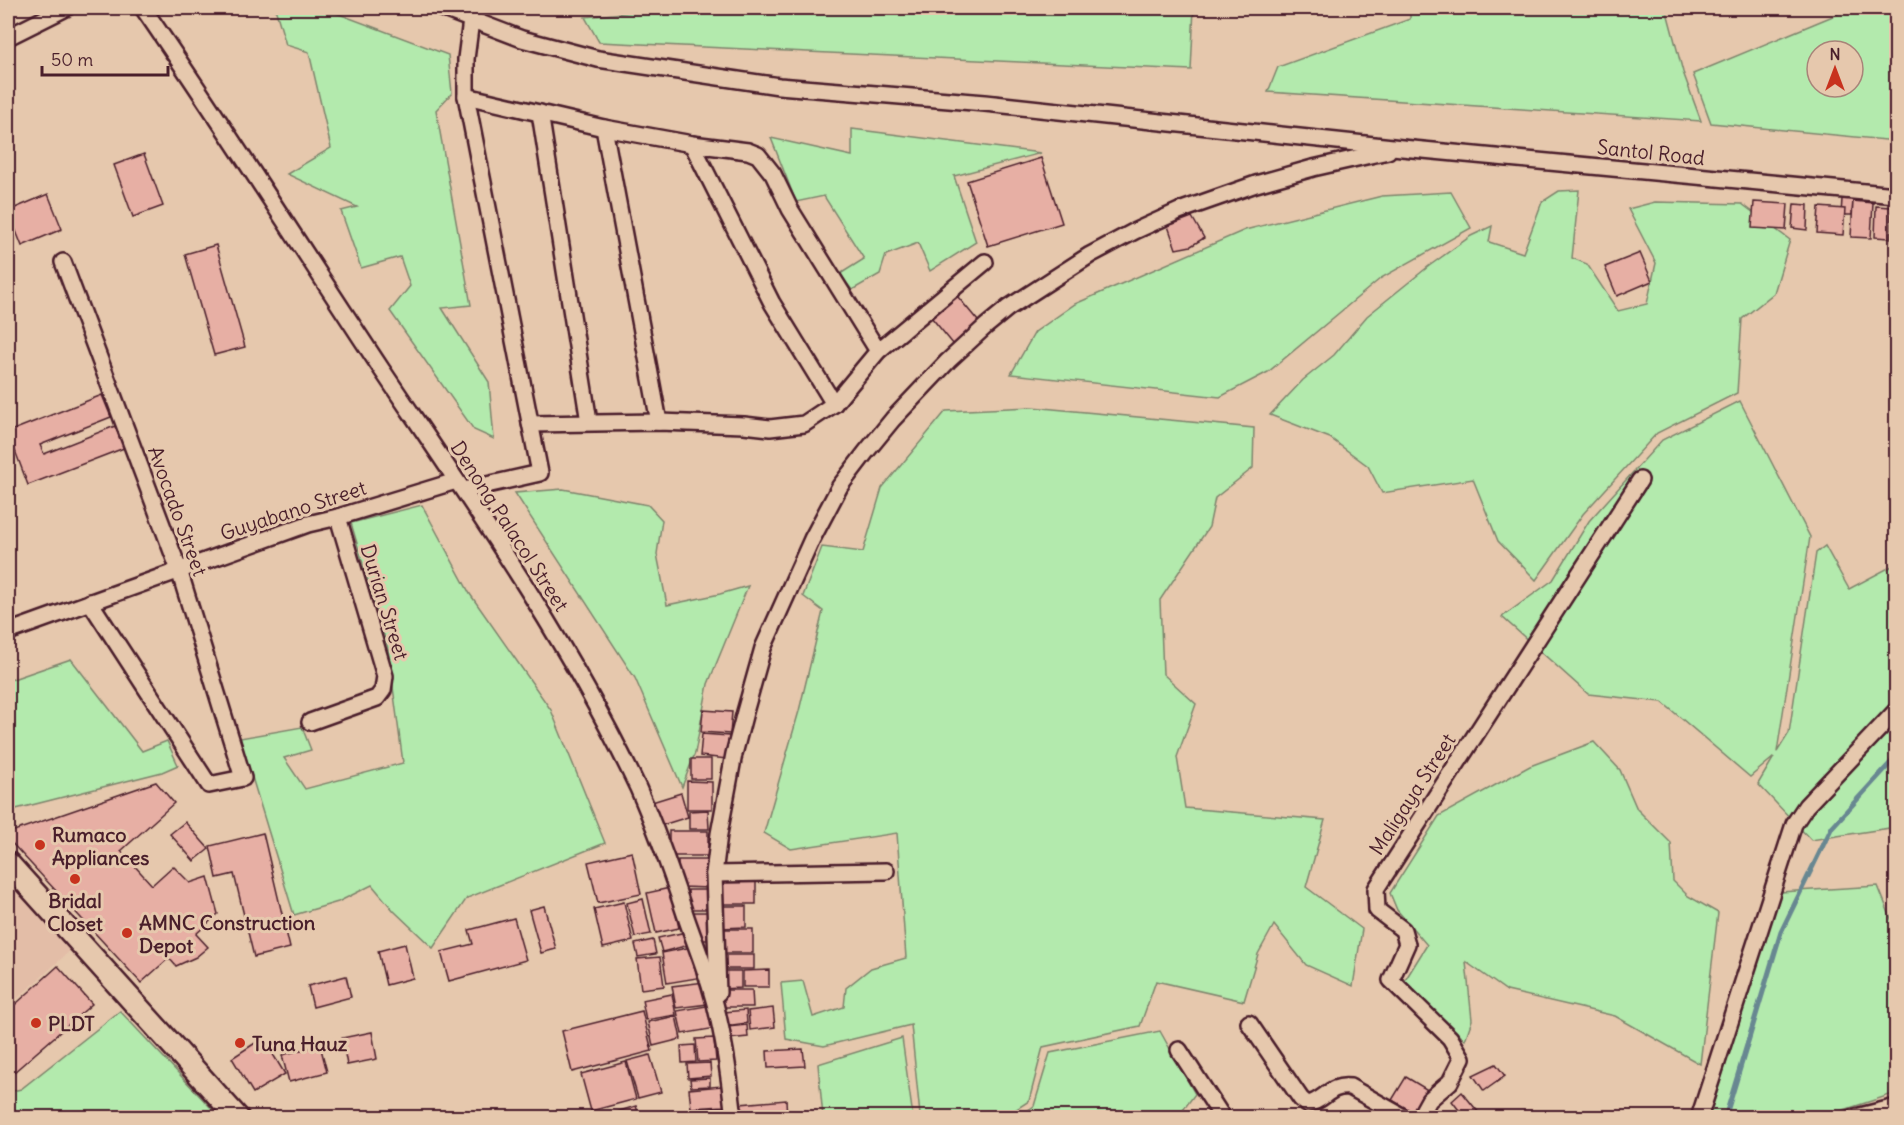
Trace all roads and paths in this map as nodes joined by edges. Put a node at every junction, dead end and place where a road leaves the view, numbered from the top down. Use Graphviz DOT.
graph roads {
  1 [pos="66,8"];
  2 [pos="143,8"];
  3 [pos="441,8"];
  4 [pos="471,20"];
  5 [pos="8,37"];
  6 [pos="466,96"];
  7 [pos="540,113"];
  8 [pos="603,128"];
  9 [pos="692,144"];
  10 [pos="1402,148"];
  11 [pos="1896,195"];
  12 [pos="63,262"];
  13 [pos="985,262"];
  14 [pos="878,351"];
  15 [pos="834,404"];
  16 [pos="589,422"];
  17 [pos="659,422"];
  18 [pos="530,424"];
  19 [pos="1640,480"];
  20 [pos="460,485"];
  21 [pos="338,517"];
  22 [pos="179,570"];
  23 [pos="90,602"];
  24 [pos="8,632"];
  25 [pos="1896,711"];
  26 [pos="310,722"];
  27 [pos="8,863"];
  28 [pos="886,871"];
  29 [pos="714,874"];
  30 [pos="718,1017"];
  31 [pos="1249,1023"];
  32 [pos="1179,1050"];
  33 [pos="1896,1107"];
  34 [pos="238,1118"];
  35 [pos="734,1118"];
  36 [pos="1222,1118"];
  37 [pos="1405,1118"];
  38 [pos="1419,1118"];
  39 [pos="1698,1118"];
  40 [pos="1852,1118"];
  1 -- 5 [label="street"];
  2 -- 20 [label="street, Denong Palacol Street"];
  3 -- 4 [label="street, Santol Road"];
  4 -- 6 [label="street"];
  4 -- 10 [label="street, Santol Road"];
  6 -- 7 [label="street"];
  6 -- 18 [label="street"];
  7 -- 8 [label="street"];
  7 -- 16 [label="street"];
  8 -- 9 [label="street"];
  8 -- 17 [label="street"];
  9 -- 14 [label="street"];
  9 -- 15 [label="street"];
  10 -- 11 [label="street, Santol Road"];
  10 -- 29 [label="street"];
  12 -- 22 [label="street, Avocado Street"];
  13 -- 14 [label="street"];
  14 -- 15 [label="street"];
  15 -- 17 [label="street"];
  16 -- 17 [label="street"];
  16 -- 18 [label="street"];
  18 -- 20 [label="street, Guyabano Street"];
  19 -- 38 [label="street, Maligaya Street"];
  20 -- 21 [label="street, Guyabano Street"];
  20 -- 30 [label="street, Denong Palacol Street"];
  21 -- 22 [label="street, Guyabano Street"];
  21 -- 26 [label="street, Durian Street"];
  22 -- 23 [label="street, Guyabano Street"];
  22 -- 23 [label="street, Avocado Street"];
  23 -- 24 [label="street, Guyabano Street"];
  25 -- 39 [label="street"];
  27 -- 34 [label="main road"];
  28 -- 29 [label="street"];
  29 -- 30 [label="street"];
  30 -- 35 [label="street, Denong Palacol Street"];
  31 -- 37 [label="street"];
  32 -- 36 [label="street"];
  33 -- 40 [label="street"];
}
